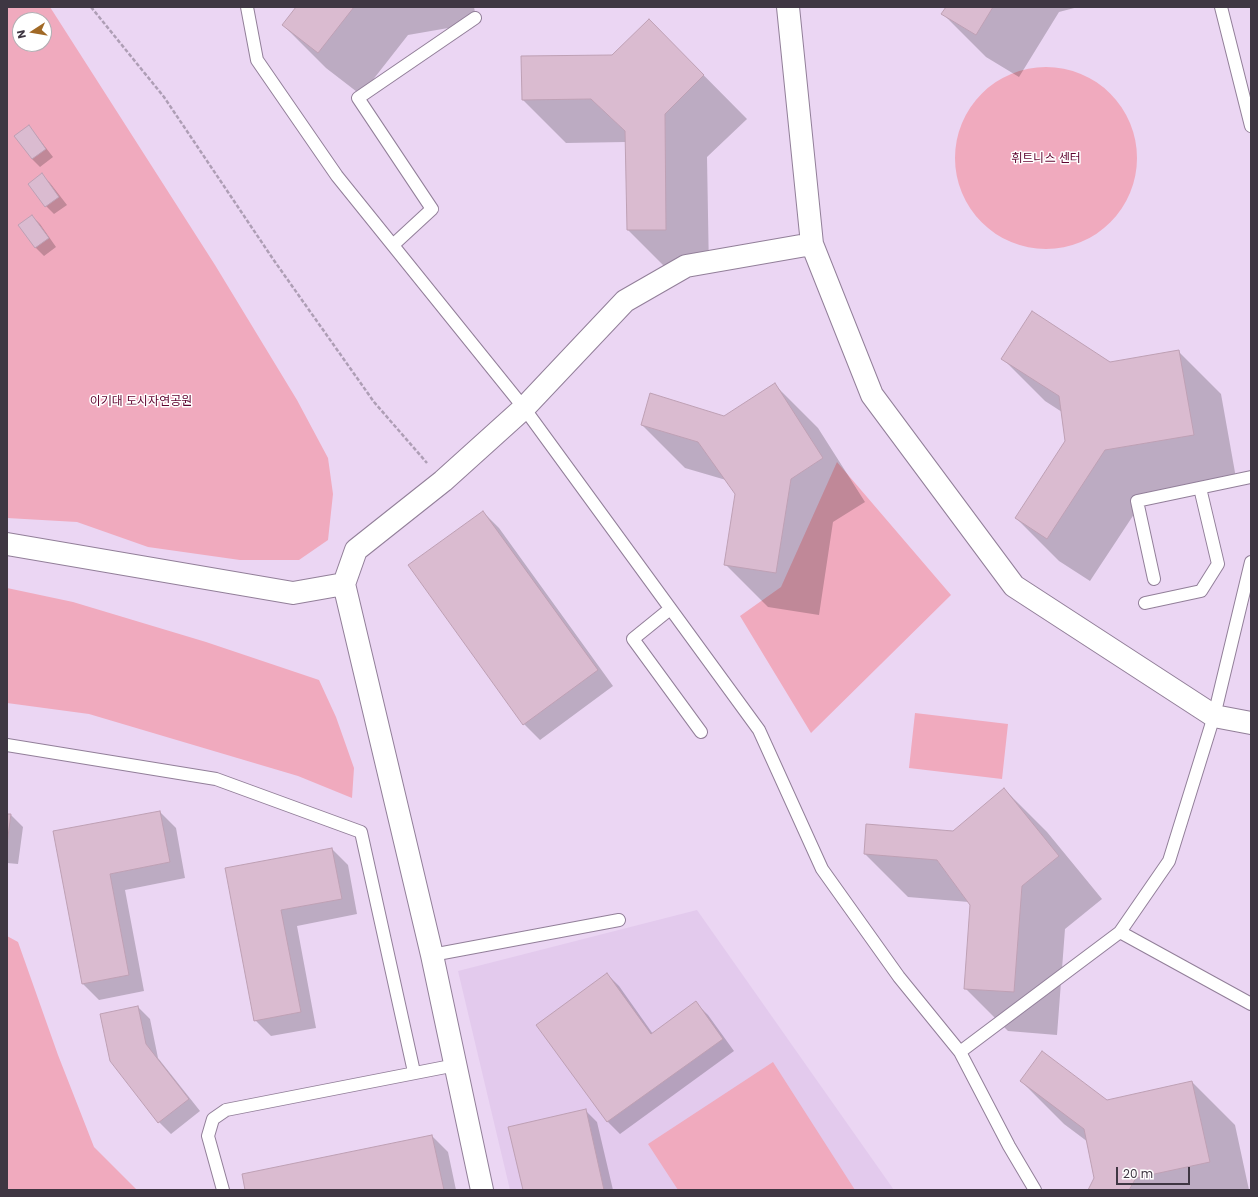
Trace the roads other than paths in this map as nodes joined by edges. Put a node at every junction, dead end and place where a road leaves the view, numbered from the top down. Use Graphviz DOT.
graph roads {
  1 [pos="247,7"];
  2 [pos="788,7"];
  3 [pos="1221,7"];
  4 [pos="475,18"];
  5 [pos="1251,126"];
  6 [pos="812,244"];
  7 [pos="393,245"];
  8 [pos="524,408"];
  9 [pos="1251,477"];
  10 [pos="1200,488"];
  11 [pos="7,544"];
  12 [pos="1251,562"];
  13 [pos="1154,579"];
  14 [pos="344,584"];
  15 [pos="1146,603"];
  16 [pos="670,609"];
  17 [pos="1214,716"];
  18 [pos="1251,723"];
  19 [pos="701,732"];
  20 [pos="7,745"];
  21 [pos="619,920"];
  22 [pos="1120,932"];
  23 [pos="432,955"];
  24 [pos="1251,1004"];
  25 [pos="960,1052"];
  26 [pos="456,1065"];
  27 [pos="414,1072"];
  28 [pos="222,1190"];
  29 [pos="482,1190"];
  30 [pos="1035,1190"];
  1 -- 7 [label="lane"];
  2 -- 6 [label="street"];
  3 -- 5 [label="lane"];
  4 -- 7 [label="lane"];
  6 -- 8 [label="street"];
  6 -- 17 [label="street"];
  7 -- 8 [label="lane"];
  8 -- 14 [label="street"];
  8 -- 16 [label="lane"];
  9 -- 10 [label="lane"];
  10 -- 13 [label="lane"];
  10 -- 15 [label="lane"];
  11 -- 14 [label="street"];
  12 -- 17 [label="lane"];
  14 -- 23 [label="street"];
  16 -- 19 [label="lane"];
  16 -- 25 [label="lane"];
  17 -- 18 [label="street"];
  17 -- 22 [label="lane"];
  20 -- 27 [label="lane"];
  21 -- 23 [label="lane"];
  22 -- 24 [label="lane"];
  22 -- 25 [label="lane"];
  23 -- 26 [label="street"];
  25 -- 30 [label="lane"];
  26 -- 27 [label="lane"];
  26 -- 29 [label="street"];
  27 -- 28 [label="lane"];
}
